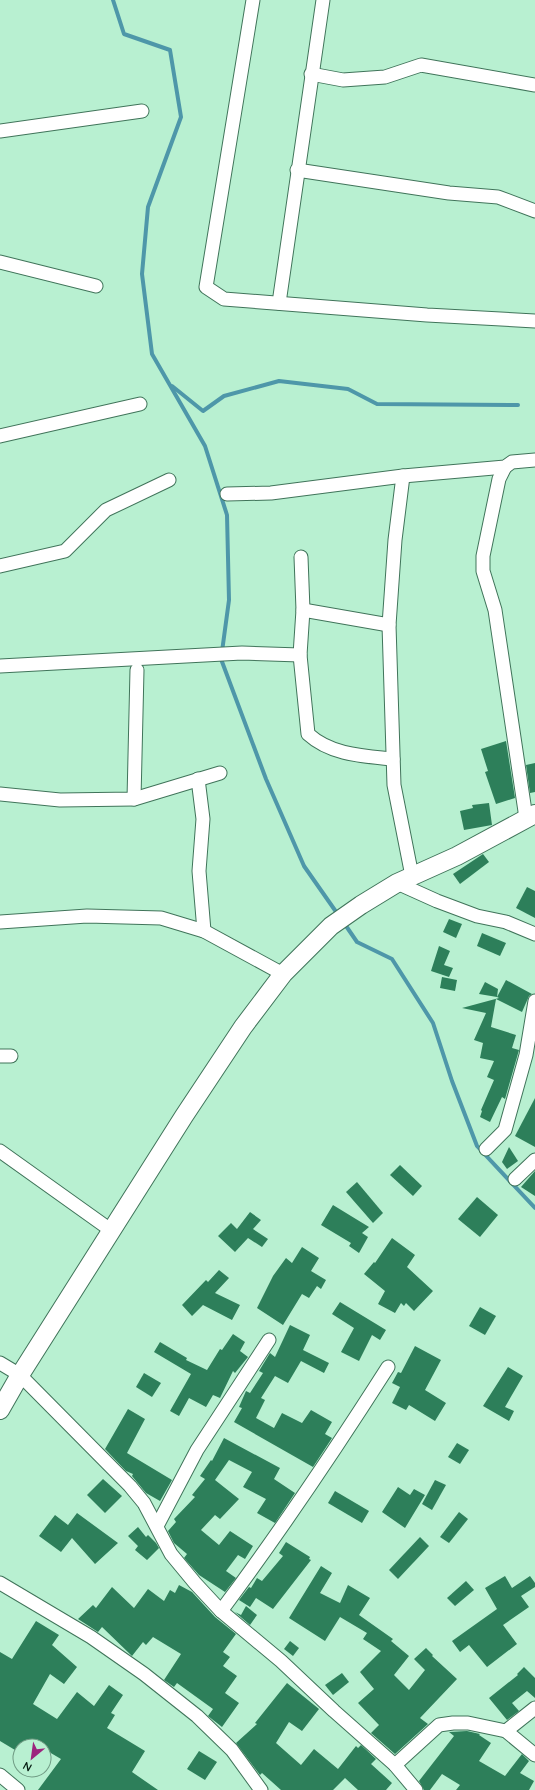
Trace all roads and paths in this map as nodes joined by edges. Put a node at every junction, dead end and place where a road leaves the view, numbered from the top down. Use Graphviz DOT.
graph roads {
  1 [pos="253,0"];
  2 [pos="323,0"];
  3 [pos="311,74"];
  4 [pos="535,85"];
  5 [pos="142,111"];
  6 [pos="0,131"];
  7 [pos="297,170"];
  8 [pos="535,211"];
  9 [pos="0,262"];
  10 [pos="96,286"];
  11 [pos="279,303"];
  12 [pos="535,321"];
  13 [pos="140,404"];
  14 [pos="0,436"];
  15 [pos="535,460"];
  16 [pos="504,467"];
  17 [pos="403,476"];
  18 [pos="169,480"];
  19 [pos="227,494"];
  20 [pos="301,557"];
  21 [pos="0,566"];
  22 [pos="303,610"];
  23 [pos="389,625"];
  24 [pos="300,655"];
  25 [pos="0,666"];
  26 [pos="137,670"];
  27 [pos="393,760"];
  28 [pos="220,773"];
  29 [pos="198,780"];
  30 [pos="0,794"];
  31 [pos="134,799"];
  32 [pos="531,816"];
  33 [pos="405,880"];
  34 [pos="0,922"];
  35 [pos="204,931"];
  36 [pos="535,934"];
  37 [pos="283,974"];
  38 [pos="535,1001"];
  39 [pos="486,1148"];
  40 [pos="0,1151"];
  41 [pos="535,1160"];
  42 [pos="515,1179"];
  43 [pos="112,1231"];
  44 [pos="269,1340"];
  45 [pos="0,1363"];
  46 [pos="388,1367"];
  47 [pos="20,1376"];
  48 [pos="0,1410"];
  49 [pos="157,1526"];
  50 [pos="0,1583"];
  51 [pos="221,1611"];
  52 [pos="535,1708"];
  53 [pos="506,1731"];
  54 [pos="535,1755"];
  55 [pos="396,1764"];
  56 [pos="0,1775"];
  57 [pos="18,1790"];
  58 [pos="261,1790"];
  59 [pos="416,1790"];
  1 -- 11 [label="street"];
  2 -- 3 [label="street"];
  3 -- 4 [label="street"];
  3 -- 7 [label="street"];
  5 -- 6 [label="street"];
  7 -- 8 [label="street"];
  7 -- 11 [label="street"];
  9 -- 10 [label="street"];
  11 -- 12 [label="street"];
  13 -- 14 [label="street"];
  15 -- 16 [label="street"];
  16 -- 17 [label="street"];
  16 -- 32 [label="street"];
  17 -- 19 [label="street"];
  17 -- 23 [label="street"];
  18 -- 21 [label="street"];
  20 -- 22 [label="street"];
  22 -- 23 [label="street"];
  22 -- 24 [label="street"];
  23 -- 27 [label="street"];
  24 -- 25 [label="street"];
  24 -- 27 [label="street"];
  26 -- 31 [label="street"];
  27 -- 33 [label="street"];
  28 -- 29 [label="street"];
  29 -- 31 [label="street"];
  29 -- 35 [label="street"];
  30 -- 31 [label="street"];
  32 -- 33 [label="street"];
  33 -- 36 [label="street"];
  33 -- 37 [label="street"];
  34 -- 35 [label="street"];
  35 -- 37 [label="street"];
  37 -- 43 [label="street"];
  38 -- 39 [label="street"];
  40 -- 43 [label="street"];
  41 -- 42 [label="street"];
  43 -- 47 [label="street"];
  44 -- 49 [label="street"];
  45 -- 47 [label="street"];
  46 -- 51 [label="street"];
  47 -- 48 [label="street"];
  47 -- 49 [label="street"];
  49 -- 51 [label="street"];
  50 -- 58 [label="street"];
  51 -- 55 [label="street"];
  52 -- 53 [label="street"];
  53 -- 54 [label="street"];
  53 -- 55 [label="street"];
  55 -- 59 [label="street"];
  56 -- 57 [label="street"];
}
